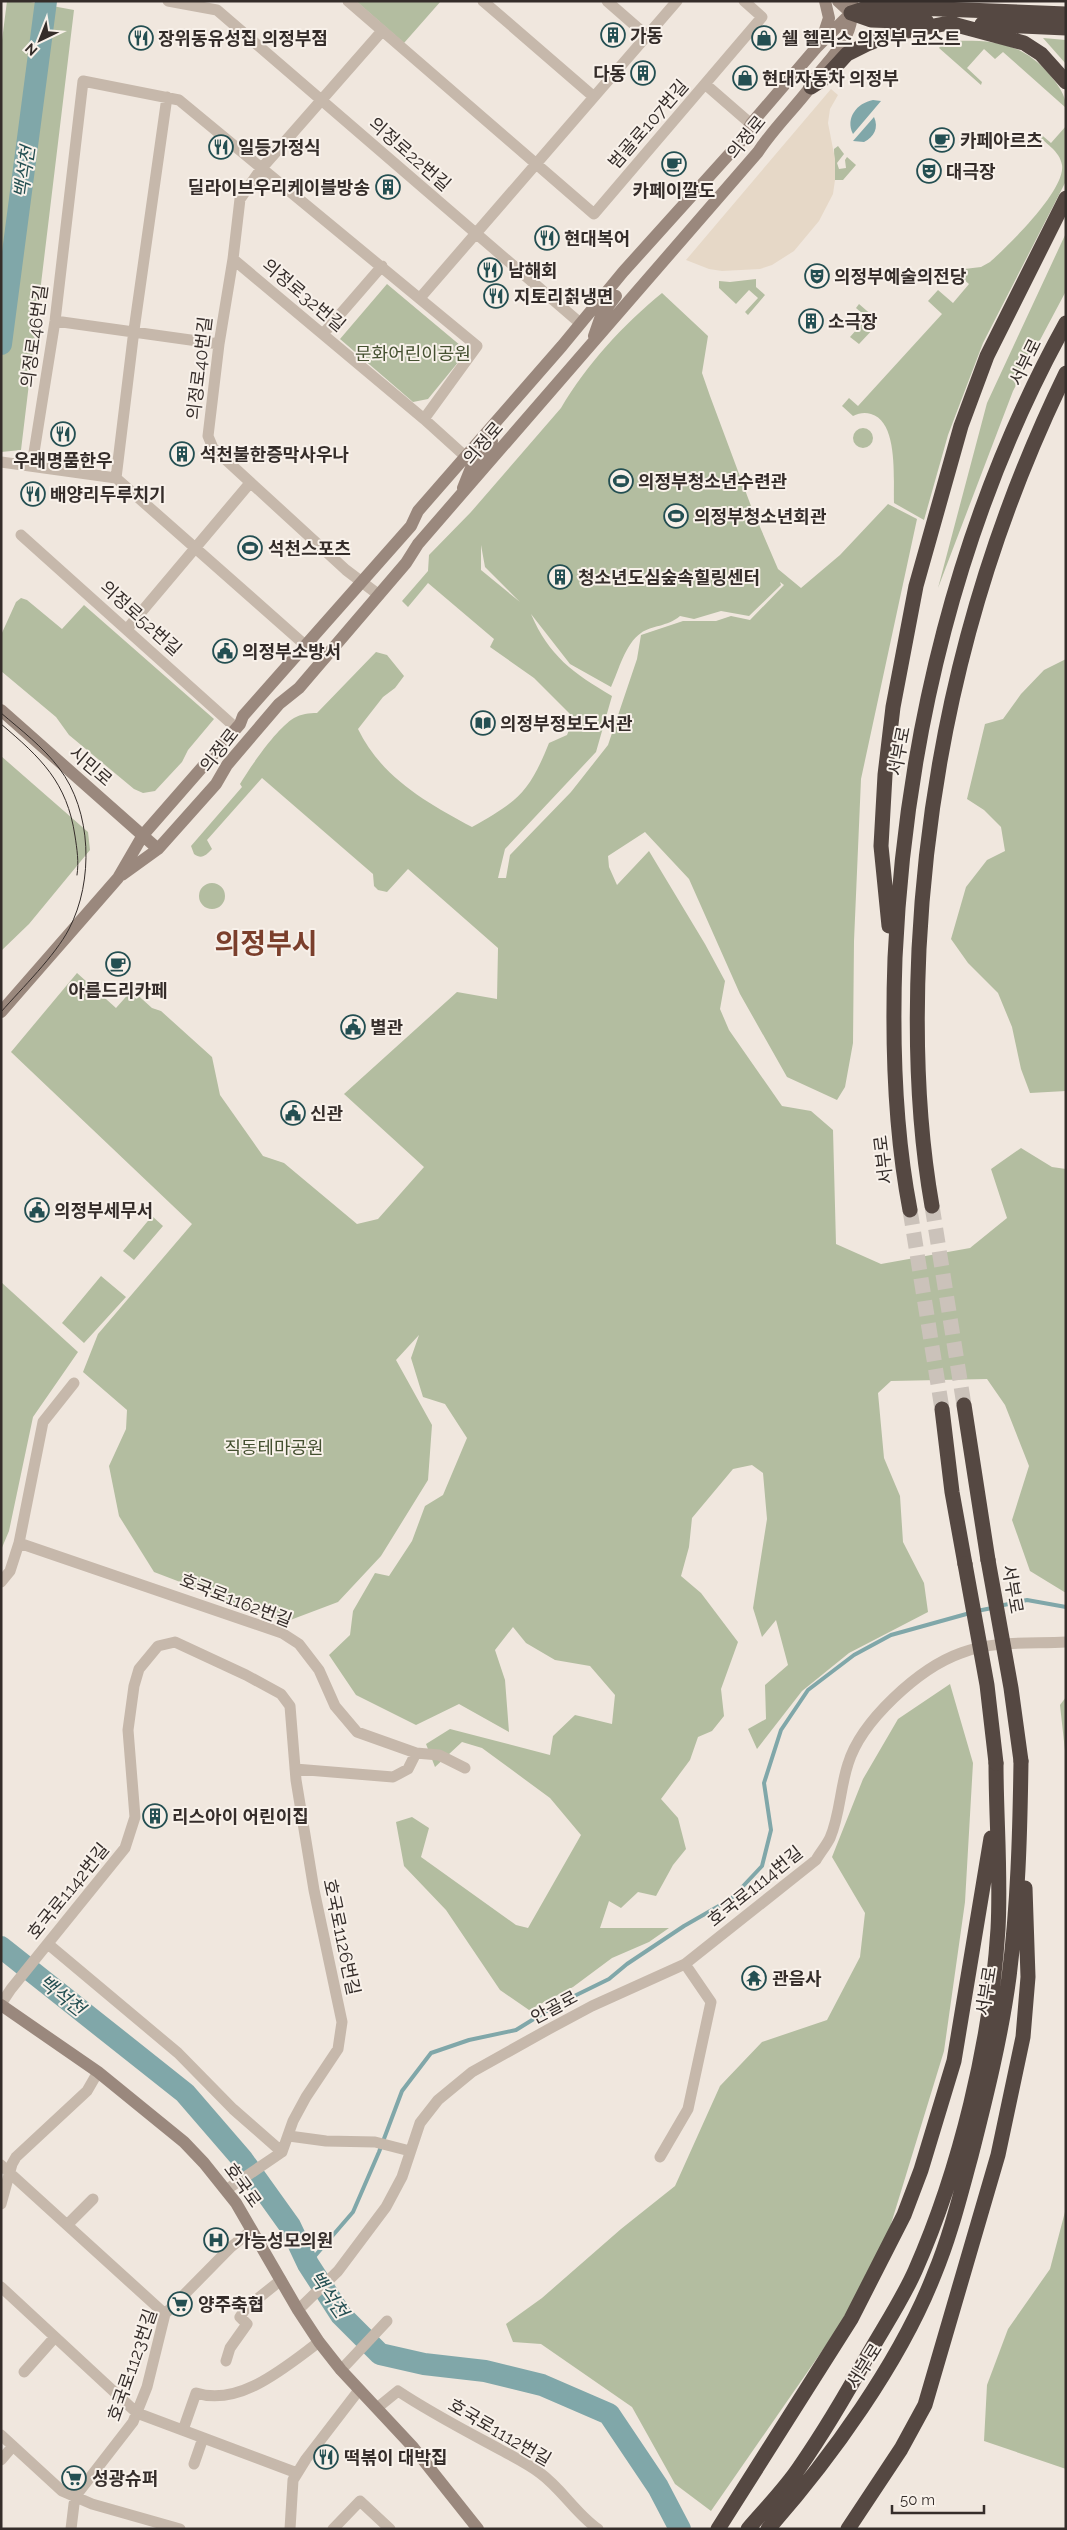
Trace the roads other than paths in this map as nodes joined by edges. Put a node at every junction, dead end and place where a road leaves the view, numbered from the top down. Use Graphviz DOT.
graph roads {
  1 [pos="168,1"];
  2 [pos="348,1"];
  3 [pos="483,1"];
  4 [pos="607,1"];
  5 [pos="677,1"];
  6 [pos="744,1"];
  7 [pos="826,1"];
  8 [pos="838,1"];
  9 [pos="221,6"];
  10 [pos="852,7"];
  11 [pos="1066,14"];
  12 [pos="949,23"];
  13 [pos="1066,28"];
  14 [pos="382,31"];
  15 [pos="647,36"];
  16 [pos="816,48"];
  17 [pos="1066,82"];
  18 [pos="705,84"];
  19 [pos="811,87"];
  20 [pos="167,97"];
  21 [pos="594,97"];
  22 [pos="321,100"];
  23 [pos="751,124"];
  24 [pos="536,164"];
  25 [pos="261,169"];
  26 [pos="1066,198"];
  27 [pos="476,234"];
  28 [pos="233,259"];
  29 [pos="382,266"];
  30 [pos="420,298"];
  31 [pos="55,321"];
  32 [pos="580,323"];
  33 [pos="1066,323"];
  34 [pos="134,330"];
  35 [pos="323,334"];
  36 [pos="219,344"];
  37 [pos="590,345"];
  38 [pos="1066,373"];
  39 [pos="424,419"];
  40 [pos="466,457"];
  41 [pos="1,462"];
  42 [pos="32,465"];
  43 [pos="116,478"];
  44 [pos="250,483"];
  45 [pos="458,499"];
  46 [pos="21,535"];
  47 [pos="196,549"];
  48 [pos="361,582"];
  49 [pos="379,596"];
  50 [pos="127,630"];
  51 [pos="305,645"];
  52 [pos="1,710"];
  53 [pos="236,728"];
  54 [pos="142,835"];
  55 [pos="158,849"];
  56 [pos="118,878"];
  57 [pos="894,982"];
  58 [pos="1,1012"];
  59 [pos="932,1206"];
  60 [pos="910,1210"];
  61 [pos="74,1383"];
  62 [pos="964,1405"];
  63 [pos="942,1409"];
  64 [pos="19,1543"];
  65 [pos="1,1582"];
  66 [pos="1066,1642"];
  67 [pos="290,1706"];
  68 [pos="416,1753"];
  69 [pos="465,1768"];
  70 [pos="295,1769"];
  71 [pos="996,1805"];
  72 [pos="1020,1835"];
  73 [pos="48,1944"];
  74 [pos="685,1964"];
  75 [pos="1,2005"];
  76 [pos="98,2072"];
  77 [pos="289,2136"];
  78 [pos="410,2151"];
  79 [pos="279,2155"];
  80 [pos="660,2157"];
  81 [pos="6,2168"];
  82 [pos="226,2190"];
  83 [pos="93,2199"];
  84 [pos="1,2204"];
  85 [pos="68,2224"];
  86 [pos="252,2230"];
  87 [pos="281,2280"];
  88 [pos="1,2287"];
  89 [pos="298,2310"];
  90 [pos="165,2314"];
  91 [pos="387,2321"];
  92 [pos="55,2337"];
  93 [pos="320,2342"];
  94 [pos="226,2361"];
  95 [pos="342,2370"];
  96 [pos="24,2372"];
  97 [pos="360,2390"];
  98 [pos="377,2408"];
  99 [pos="137,2413"];
  100 [pos="183,2430"];
  101 [pos="1,2435"];
  102 [pos="203,2438"];
  103 [pos="13,2446"];
  104 [pos="1,2460"];
  105 [pos="194,2464"];
  106 [pos="298,2473"];
  107 [pos="804,2474"];
  108 [pos="76,2497"];
  109 [pos="340,2527"];
  110 [pos="71,2529"];
  111 [pos="180,2529"];
  112 [pos="290,2529"];
  113 [pos="390,2529"];
  114 [pos="478,2529"];
  115 [pos="598,2529"];
  116 [pos="718,2529"];
  117 [pos="748,2529"];
  118 [pos="768,2529"];
  119 [pos="848,2529"];
  1 -- 9 [label="street"];
  2 -- 14 [label="street, 범골로107번길"];
  3 -- 21 [label="street"];
  4 -- 15 [label="street"];
  5 -- 15 [label="street"];
  6 -- 18 [label="street, 범골로107번길"];
  7 -- 16 [label="street"];
  8 -- 10 [label="street"];
  9 -- 22 [label="street, 의정로22번길"];
  10 -- 11 [label="highway"];
  10 -- 12 [label="highway"];
  10 -- 16 [label="street, 의정로"];
  10 -- 19 [label="street, 의정로"];
  12 -- 13 [label="highway"];
  12 -- 17 [label="highway"];
  12 -- 19 [label="highway"];
  14 -- 22 [label="street"];
  14 -- 24 [label="street, 범골로107번길"];
  15 -- 21 [label="street"];
  16 -- 23 [label="street, 의정로"];
  18 -- 23 [label="street"];
  18 -- 24 [label="street, 범골로107번길"];
  19 -- 37 [label="street, 의정로"];
  20 -- 25 [label="street, 의정로46번길"];
  20 -- 31 [label="street, 의정로46번길"];
  20 -- 34 [label="street"];
  21 -- 24 [label="street"];
  22 -- 25 [label="street, 의정로40번길"];
  22 -- 27 [label="street, 의정로22번길"];
  23 -- 32 [label="street, 의정로"];
  24 -- 27 [label="street"];
  25 -- 28 [label="street, 의정로40번길"];
  25 -- 29 [label="street, 의정로46번길"];
  26 -- 57 [label="highway"];
  27 -- 30 [label="street"];
  27 -- 32 [label="street, 의정로22번길"];
  28 -- 35 [label="street, 의정로32번길"];
  28 -- 36 [label="street, 의정로40번길"];
  29 -- 30 [label="street, 의정로46번길"];
  29 -- 35 [label="street"];
  30 -- 39 [label="street, 의정로46번길"];
  31 -- 34 [label="street"];
  31 -- 42 [label="street, 의정로46번길"];
  32 -- 37 [label="street"];
  32 -- 40 [label="street, 의정로"];
  33 -- 57 [label="highway, 서부로"];
  34 -- 36 [label="street"];
  34 -- 43 [label="street"];
  35 -- 39 [label="street, 의정로32번길"];
  36 -- 44 [label="street, 의정로40번길"];
  37 -- 45 [label="street, 의정로"];
  38 -- 59 [label="highway"];
  39 -- 40 [label="street, 의정로32번길"];
  40 -- 45 [label="street"];
  40 -- 48 [label="street, 의정로"];
  41 -- 42 [label="street"];
  42 -- 43 [label="street"];
  43 -- 47 [label="street"];
  44 -- 47 [label="street"];
  44 -- 48 [label="street, 의정로40번길"];
  45 -- 49 [label="street, 의정로"];
  46 -- 50 [label="street, 의정로52번길"];
  47 -- 50 [label="street"];
  47 -- 51 [label="street"];
  48 -- 49 [label="street, 의정로40번길"];
  48 -- 51 [label="street, 의정로"];
  49 -- 55 [label="street, 의정로"];
  50 -- 53 [label="street, 의정로52번길"];
  51 -- 53 [label="street, 의정로"];
  52 -- 54 [label="street, 시민로"];
  53 -- 54 [label="street, 의정로"];
  54 -- 55 [label="street, 시민로"];
  54 -- 56 [label="street, 의정로"];
  55 -- 56 [label="street, 의정로"];
  56 -- 58 [label="street, 의정로"];
  57 -- 60 [label="highway, 서부로"];
  61 -- 64 [label="street"];
  62 -- 72 [label="highway, 서부로, bridge"];
  63 -- 71 [label="highway, 서부로, bridge"];
  64 -- 65 [label="street"];
  64 -- 68 [label="street, 호국로1162번길"];
  66 -- 74 [label="street, 호국로1114번길"];
  67 -- 70 [label="street, 호국로1126번길"];
  67 -- 73 [label="street, 호국로1142번길"];
  68 -- 69 [label="street, 호국로1162번길"];
  68 -- 70 [label="street"];
  70 -- 77 [label="street, 호국로1126번길"];
  71 -- 107 [label="highway, 서부로"];
  71 -- 116 [label="highway"];
  72 -- 107 [label="highway, 서부로"];
  72 -- 119 [label="highway"];
  73 -- 75 [label="street, 호국로1142번길"];
  73 -- 79 [label="street"];
  74 -- 78 [label="street, 안골로"];
  74 -- 80 [label="street"];
  75 -- 76 [label="street, 호국로"];
  76 -- 81 [label="street"];
  76 -- 82 [label="street, 호국로"];
  77 -- 78 [label="street"];
  77 -- 79 [label="street, 호국로1126번길"];
  78 -- 89 [label="street, 안골로"];
  79 -- 82 [label="street"];
  81 -- 84 [label="street"];
  81 -- 85 [label="street"];
  82 -- 86 [label="street, 호국로"];
  83 -- 85 [label="street"];
  85 -- 90 [label="street"];
  86 -- 87 [label="street, 호국로"];
  86 -- 90 [label="street, 호국로1123번길"];
  87 -- 89 [label="street, 호국로"];
  87 -- 94 [label="street"];
  88 -- 92 [label="street"];
  89 -- 93 [label="street, 호국로"];
  90 -- 99 [label="street, 호국로1123번길"];
  91 -- 95 [label="street"];
  92 -- 96 [label="street"];
  92 -- 99 [label="street"];
  93 -- 95 [label="street, 호국로"];
  93 -- 100 [label="street"];
  95 -- 97 [label="street, 호국로"];
  97 -- 98 [label="street, 호국로"];
  97 -- 106 [label="street"];
  98 -- 114 [label="street, 호국로"];
  98 -- 115 [label="street, 호국로1112번길"];
  99 -- 100 [label="street"];
  99 -- 108 [label="street, 호국로1123번길"];
  100 -- 102 [label="street"];
  101 -- 103 [label="street"];
  102 -- 105 [label="street"];
  102 -- 106 [label="street"];
  103 -- 104 [label="street"];
  103 -- 108 [label="street"];
  106 -- 112 [label="street"];
  107 -- 117 [label="highway, 서부로"];
  107 -- 118 [label="highway, 서부로"];
  108 -- 110 [label="street, 호국로1123번길"];
  108 -- 111 [label="street"];
  109 -- 113 [label="street"];
}
